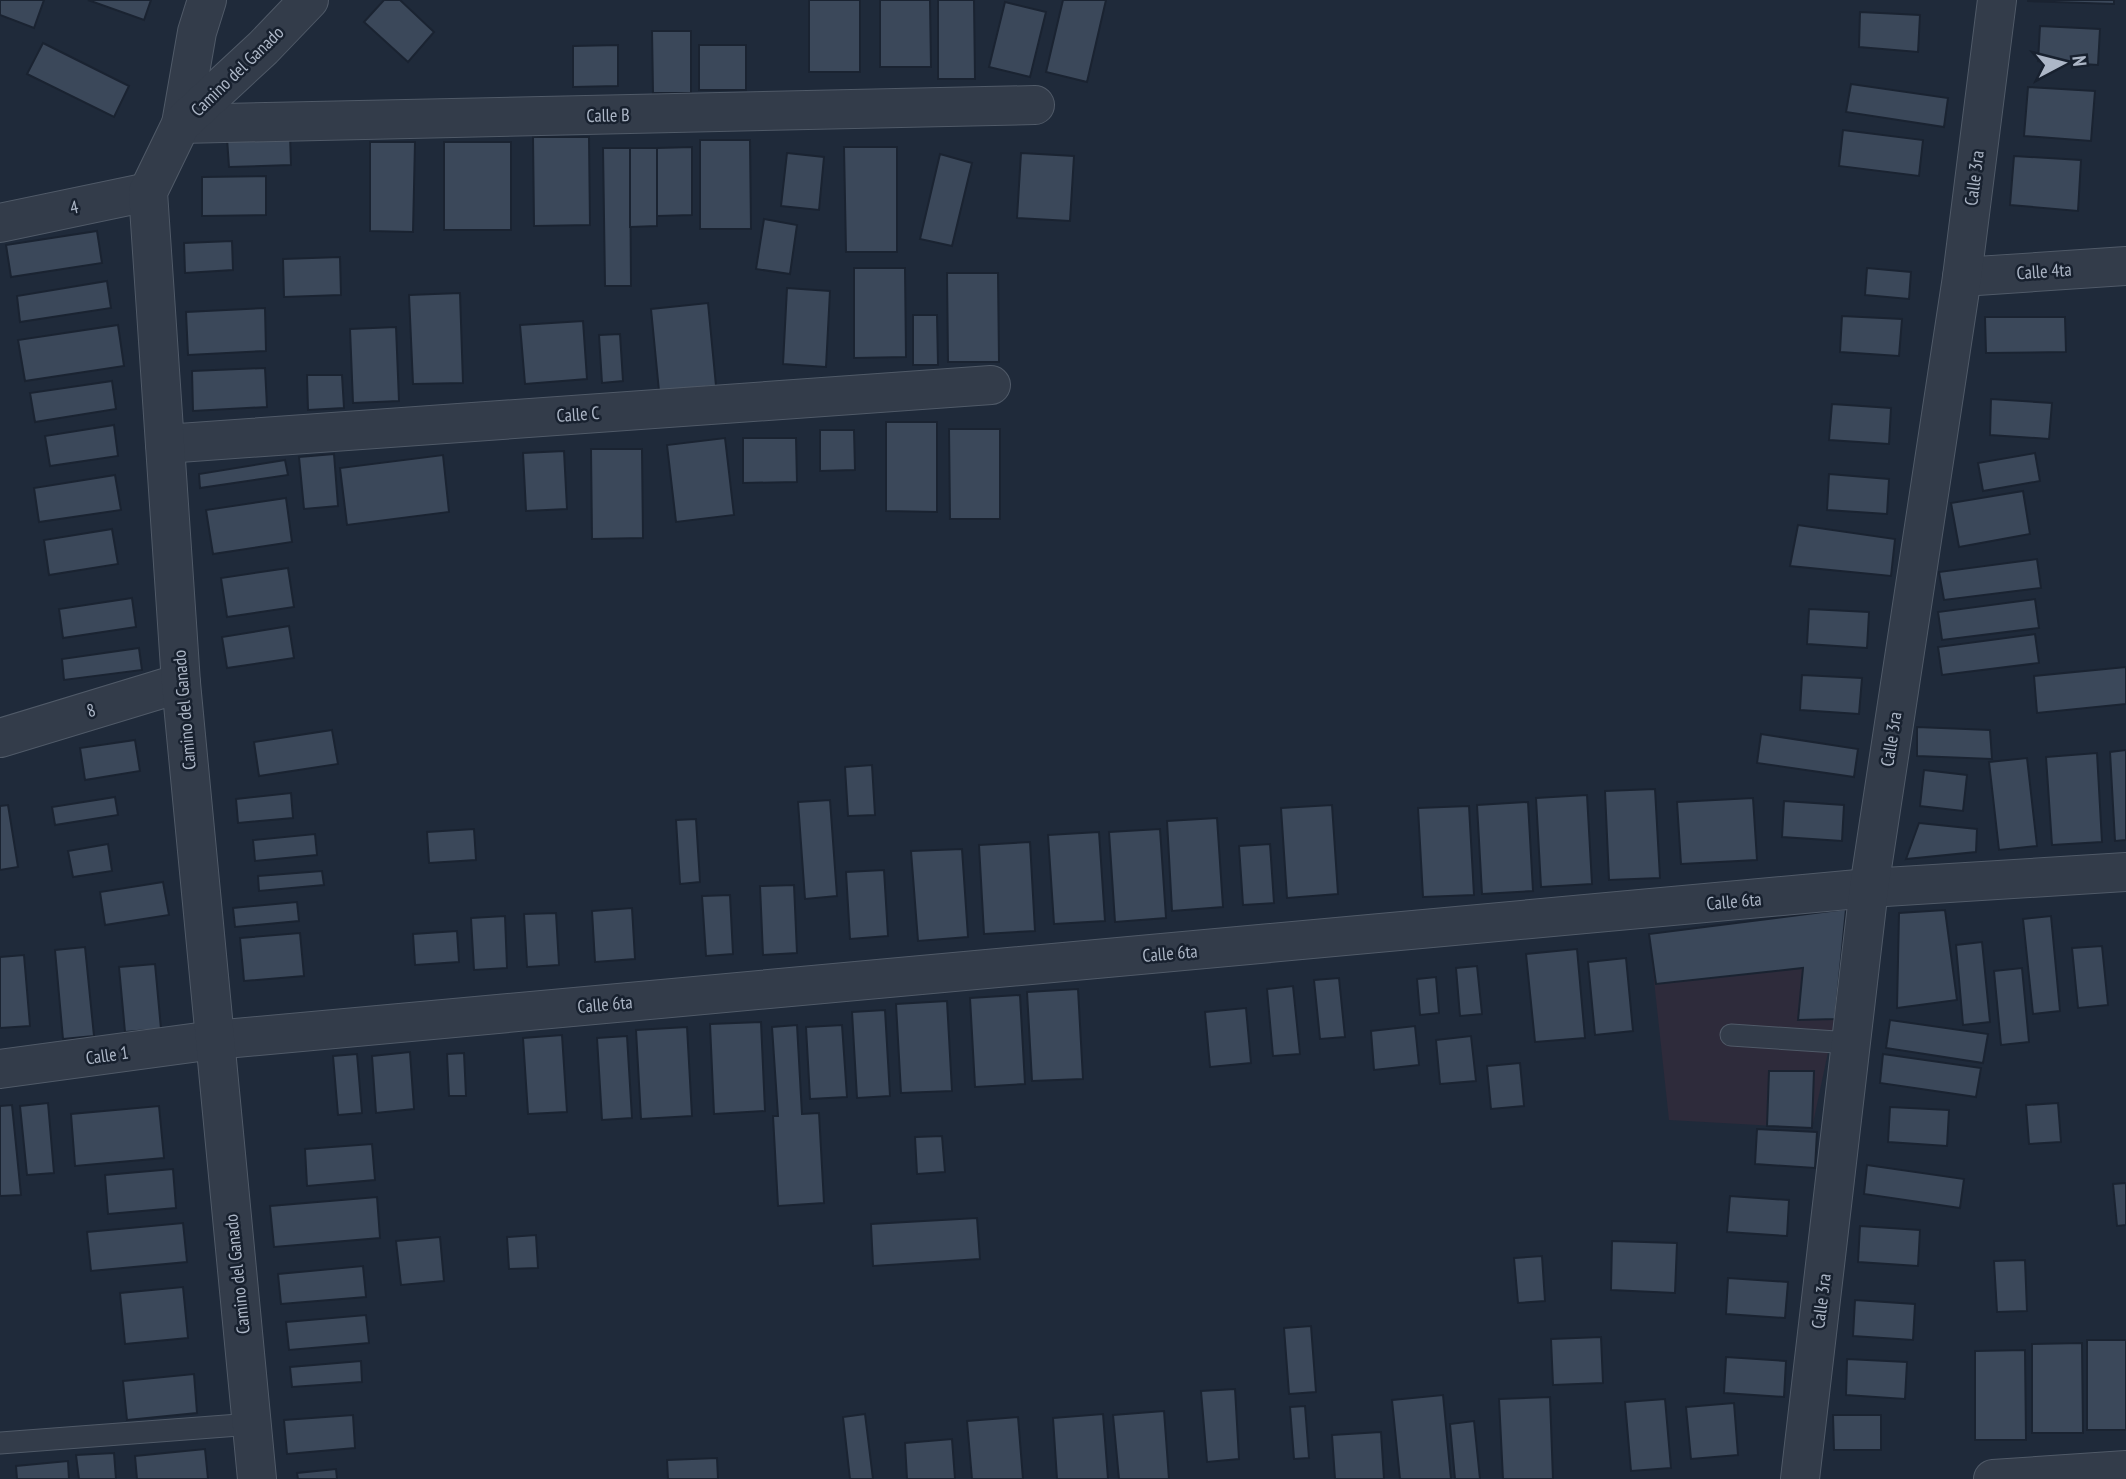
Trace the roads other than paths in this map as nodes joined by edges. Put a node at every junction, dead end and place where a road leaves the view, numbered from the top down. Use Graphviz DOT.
graph roads {
  1 [pos="207,0"];
  2 [pos="309,0"];
  3 [pos="1997,0"];
  4 [pos="1035,105"];
  5 [pos="181,124"];
  6 [pos="148,192"];
  7 [pos="0,223"];
  8 [pos="2126,266"];
  9 [pos="1962,277"];
  10 [pos="990,384"];
  11 [pos="165,444"];
  12 [pos="181,682"];
  13 [pos="0,738"];
  14 [pos="2126,872"];
  15 [pos="1869,888"];
  16 [pos="1731,1035"];
  17 [pos="214,1040"];
  18 [pos="1851,1043"];
  19 [pos="0,1069"];
  20 [pos="252,1424"];
  21 [pos="0,1443"];
  22 [pos="2126,1470"];
  23 [pos="257,1479"];
  24 [pos="1800,1479"];
  25 [pos="1993,1479"];
  1 -- 5 [label="street"];
  2 -- 5 [label="street, Camino del Ganado"];
  3 -- 9 [label="street, Calle 3ra"];
  4 -- 5 [label="street, Calle B"];
  5 -- 6 [label="street, Camino del Ganado"];
  6 -- 7 [label="street, 4"];
  6 -- 11 [label="street, Camino del Ganado"];
  8 -- 9 [label="street, Calle 4ta"];
  9 -- 15 [label="street, Calle 3ra"];
  10 -- 11 [label="street, Calle C"];
  11 -- 12 [label="street, Camino del Ganado"];
  12 -- 13 [label="street, 8"];
  12 -- 17 [label="street, Camino del Ganado"];
  14 -- 15 [label="street, Calle 6ta"];
  15 -- 17 [label="street, Calle 6ta"];
  15 -- 18 [label="street, Calle 3ra"];
  16 -- 18 [label="lane"];
  17 -- 19 [label="street, Calle 1"];
  17 -- 20 [label="street, Camino del Ganado"];
  18 -- 24 [label="street, Calle 3ra"];
  20 -- 21 [label="lane"];
  20 -- 23 [label="street, Camino del Ganado"];
  22 -- 25 [label="street"];
}
